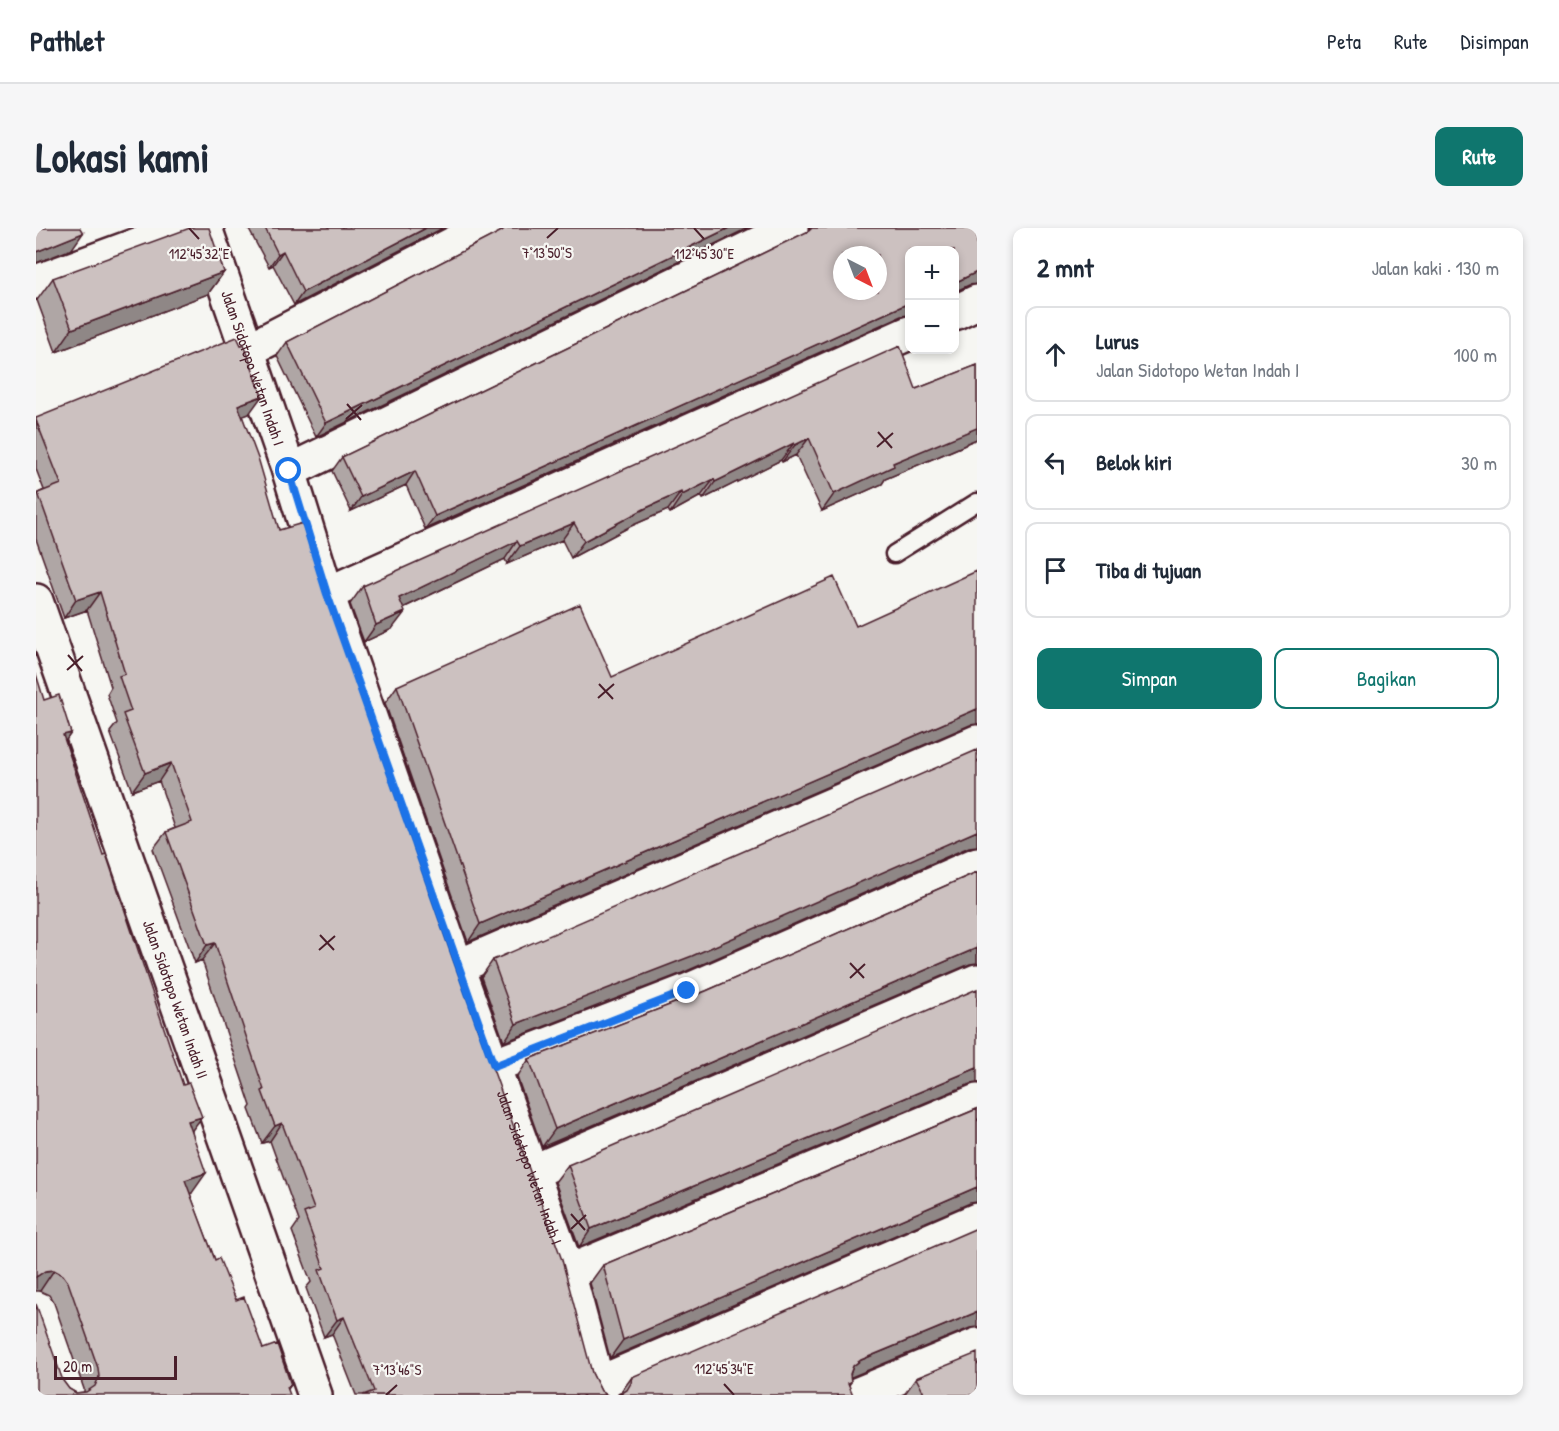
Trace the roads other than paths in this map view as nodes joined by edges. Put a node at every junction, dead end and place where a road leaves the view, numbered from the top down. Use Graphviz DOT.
graph roads {
  1 [pos="183,228"];
  2 [pos="206,228"];
  3 [pos="484,228"];
  4 [pos="791,228"];
  5 [pos="36,282"];
  6 [pos="977,302"];
  7 [pos="959,311"];
  8 [pos="905,335"];
  9 [pos="248,350"];
  10 [pos="289,471"];
  11 [pos="977,502"];
  12 [pos="894,554"];
  13 [pos="327,594"];
  14 [pos="36,601"];
  15 [pos="977,742"];
  16 [pos="977,864"];
  17 [pos="457,967"];
  18 [pos="977,981"];
  19 [pos="494,1066"];
  20 [pos="977,1101"];
  21 [pos="532,1172"];
  22 [pos="977,1220"];
  23 [pos="568,1272"];
  24 [pos="977,1345"];
  25 [pos="599,1390"];
  26 [pos="315,1395"];
  27 [pos="856,1395"];
  1 -- 5 [label="street"];
  2 -- 9 [label="street, Jalan Sidotopo Wetan Indah I"];
  3 -- 9 [label="street"];
  4 -- 10 [label="street"];
  6 -- 7 [label="street"];
  8 -- 13 [label="street"];
  9 -- 10 [label="street, Jalan Sidotopo Wetan Indah I"];
  10 -- 13 [label="street, Jalan Sidotopo Wetan Indah I"];
  11 -- 12 [label="lane"];
  13 -- 17 [label="street, Jalan Sidotopo Wetan Indah I"];
  14 -- 26 [label="street, Jalan Sidotopo Wetan Indah II"];
  15 -- 17 [label="street"];
  16 -- 19 [label="street"];
  17 -- 19 [label="street, Jalan Sidotopo Wetan Indah I"];
  18 -- 21 [label="street"];
  19 -- 21 [label="street, Jalan Sidotopo Wetan Indah I"];
  20 -- 23 [label="street"];
  21 -- 23 [label="street, Jalan Sidotopo Wetan Indah I"];
  22 -- 25 [label="street"];
  23 -- 25 [label="street, Jalan Sidotopo Wetan Indah I"];
  24 -- 27 [label="street"];
}
